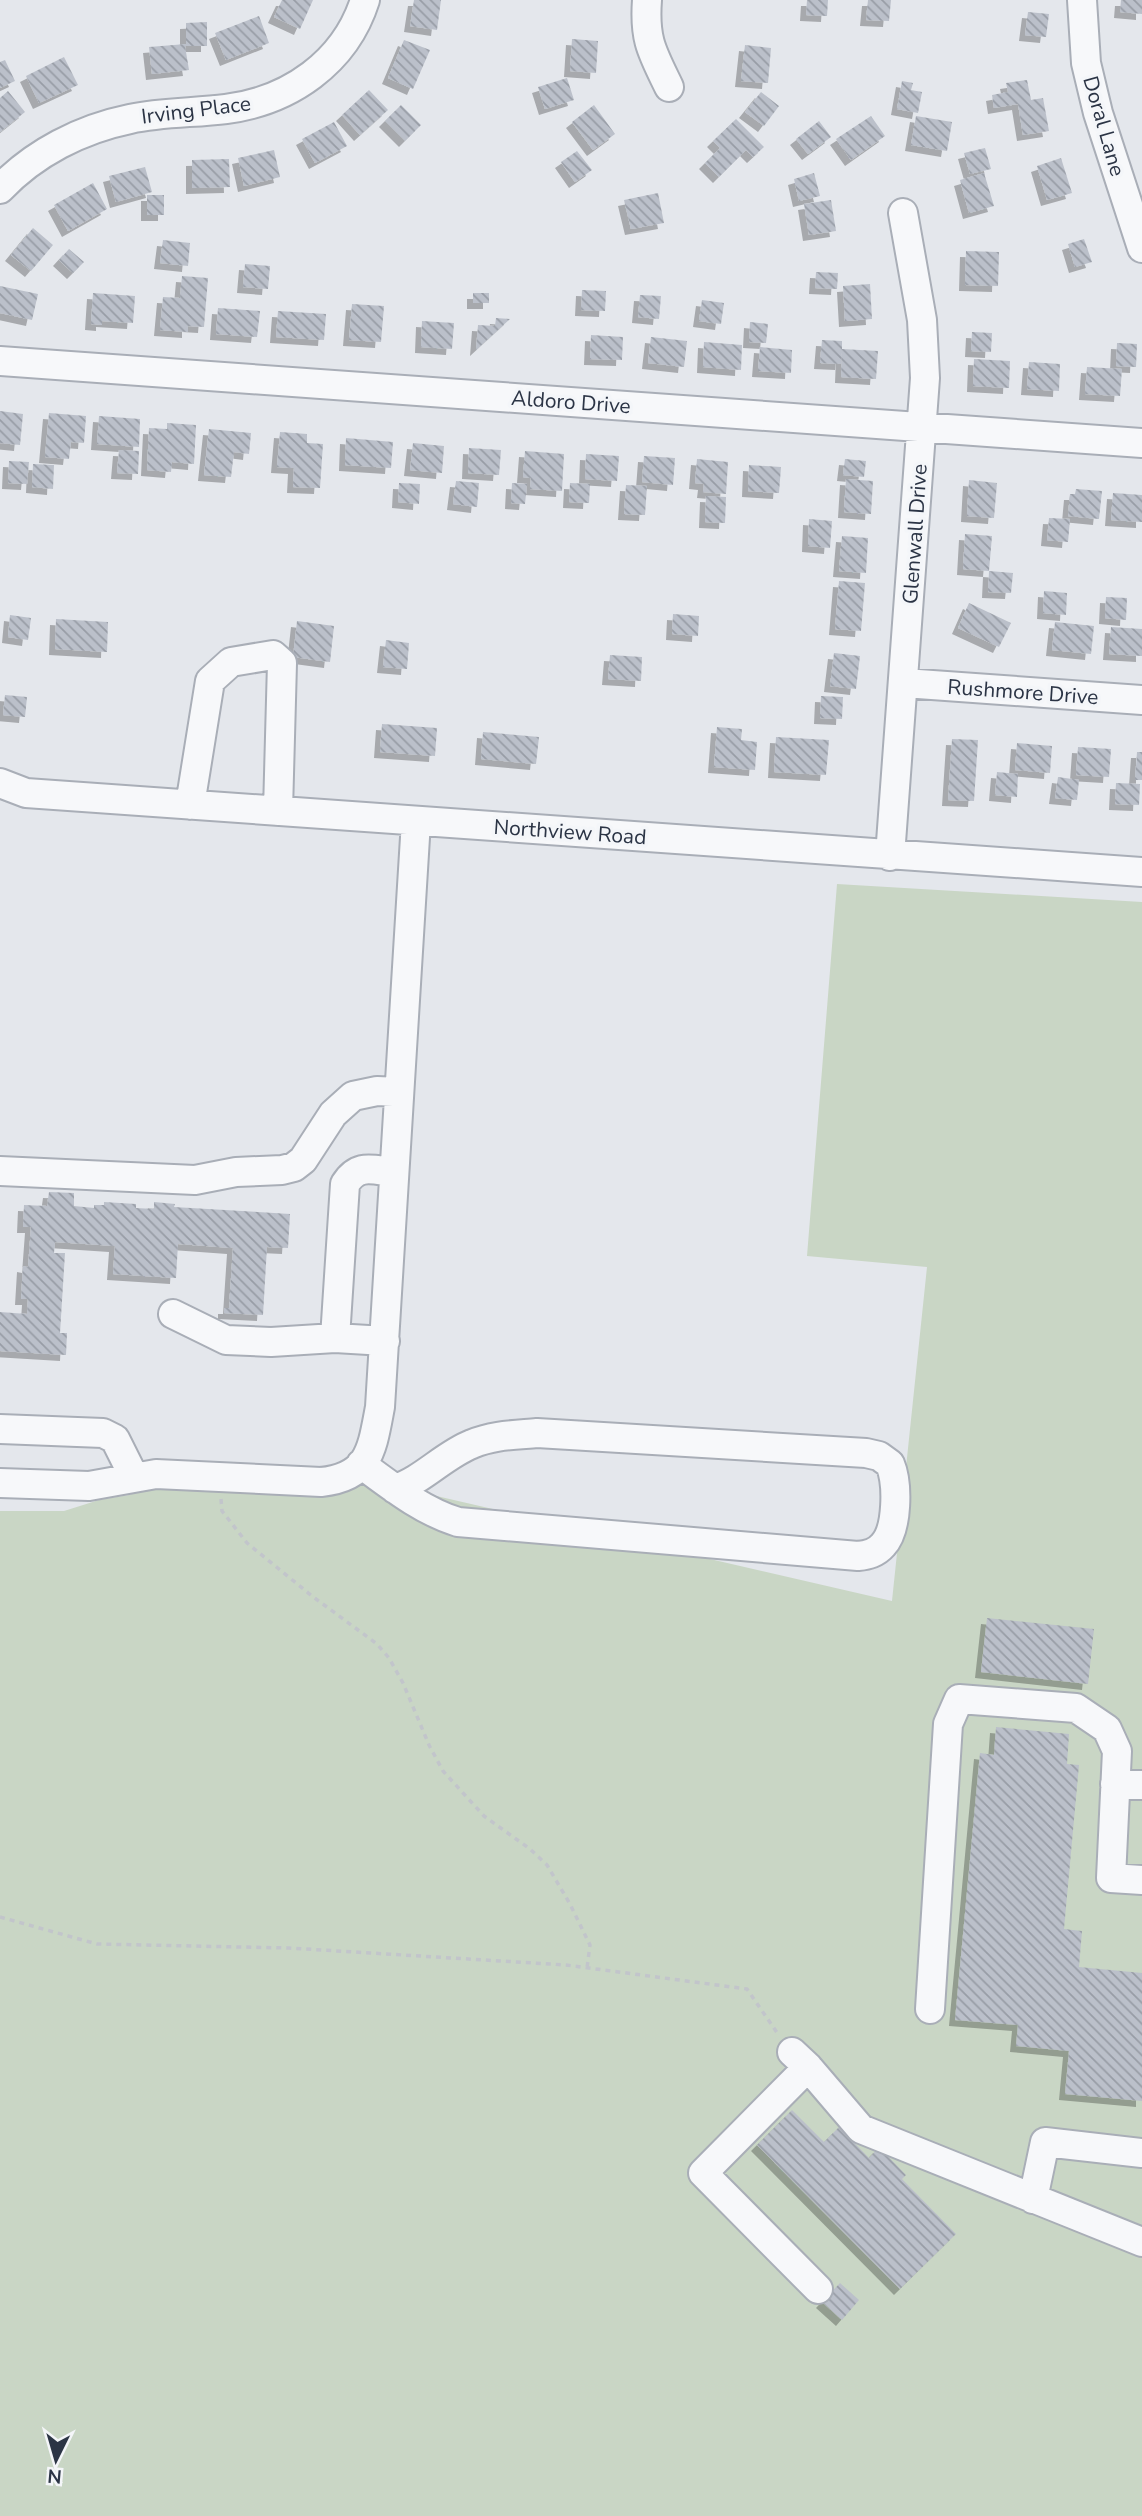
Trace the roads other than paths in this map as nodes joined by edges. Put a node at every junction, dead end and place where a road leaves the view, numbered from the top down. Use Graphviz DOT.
graph roads {
  1 [pos="365,0"];
  2 [pos="647,0"];
  3 [pos="1082,0"];
  4 [pos="669,87"];
  5 [pos="0,189"];
  6 [pos="903,213"];
  7 [pos="1142,248"];
  8 [pos="0,361"];
  9 [pos="923,427"];
  10 [pos="1142,443"];
  11 [pos="904,682"];
  12 [pos="1142,700"];
  13 [pos="0,783"];
  14 [pos="13,795"];
  15 [pos="190,805"];
  16 [pos="278,811"];
  17 [pos="416,821"];
  18 [pos="890,856"];
  19 [pos="1142,872"];
  20 [pos="399,1092"];
  21 [pos="0,1171"];
  22 [pos="394,1172"];
  23 [pos="173,1314"];
  24 [pos="335,1338"];
  25 [pos="385,1340"];
  26 [pos="0,1429"];
  27 [pos="361,1464"];
  28 [pos="134,1477"];
  29 [pos="0,1483"];
  30 [pos="395,1489"];
  31 [pos="1129,1785"];
  32 [pos="1142,1880"];
  33 [pos="930,2009"];
  34 [pos="1142,2152"];
  35 [pos="1033,2199"];
  36 [pos="1142,2242"];
  37 [pos="818,2289"];
  1 -- 5 [label="street, Irving Place"];
  2 -- 4 [label="street"];
  3 -- 7 [label="street, Doral Lane"];
  6 -- 9 [label="street, Glenwall Drive"];
  8 -- 9 [label="street, Aldoro Drive"];
  9 -- 10 [label="street, Aldoro Drive"];
  9 -- 11 [label="street, Glenwall Drive"];
  11 -- 12 [label="street, Rushmore Drive"];
  11 -- 18 [label="street, Glenwall Drive"];
  13 -- 14 [label="street, Northview Road"];
  14 -- 15 [label="street, Northview Road"];
  15 -- 16 [label="street, Northview Road"];
  15 -- 16 [label="street"];
  16 -- 17 [label="street, Northview Road"];
  17 -- 18 [label="street, Northview Road"];
  17 -- 20 [label="street"];
  18 -- 19 [label="street, Northview Road"];
  20 -- 21 [label="street"];
  20 -- 22 [label="street"];
  22 -- 24 [label="street"];
  22 -- 25 [label="street"];
  23 -- 24 [label="street"];
  24 -- 25 [label="street"];
  25 -- 27 [label="street"];
  26 -- 28 [label="street"];
  27 -- 28 [label="street"];
  27 -- 30 [label="street"];
  28 -- 29 [label="street"];
  30 -- 30 [label="street"];
  31 -- 32 [label="street"];
  31 -- 33 [label="street"];
  34 -- 35 [label="street"];
  35 -- 36 [label="street"];
  35 -- 37 [label="street"];
}
